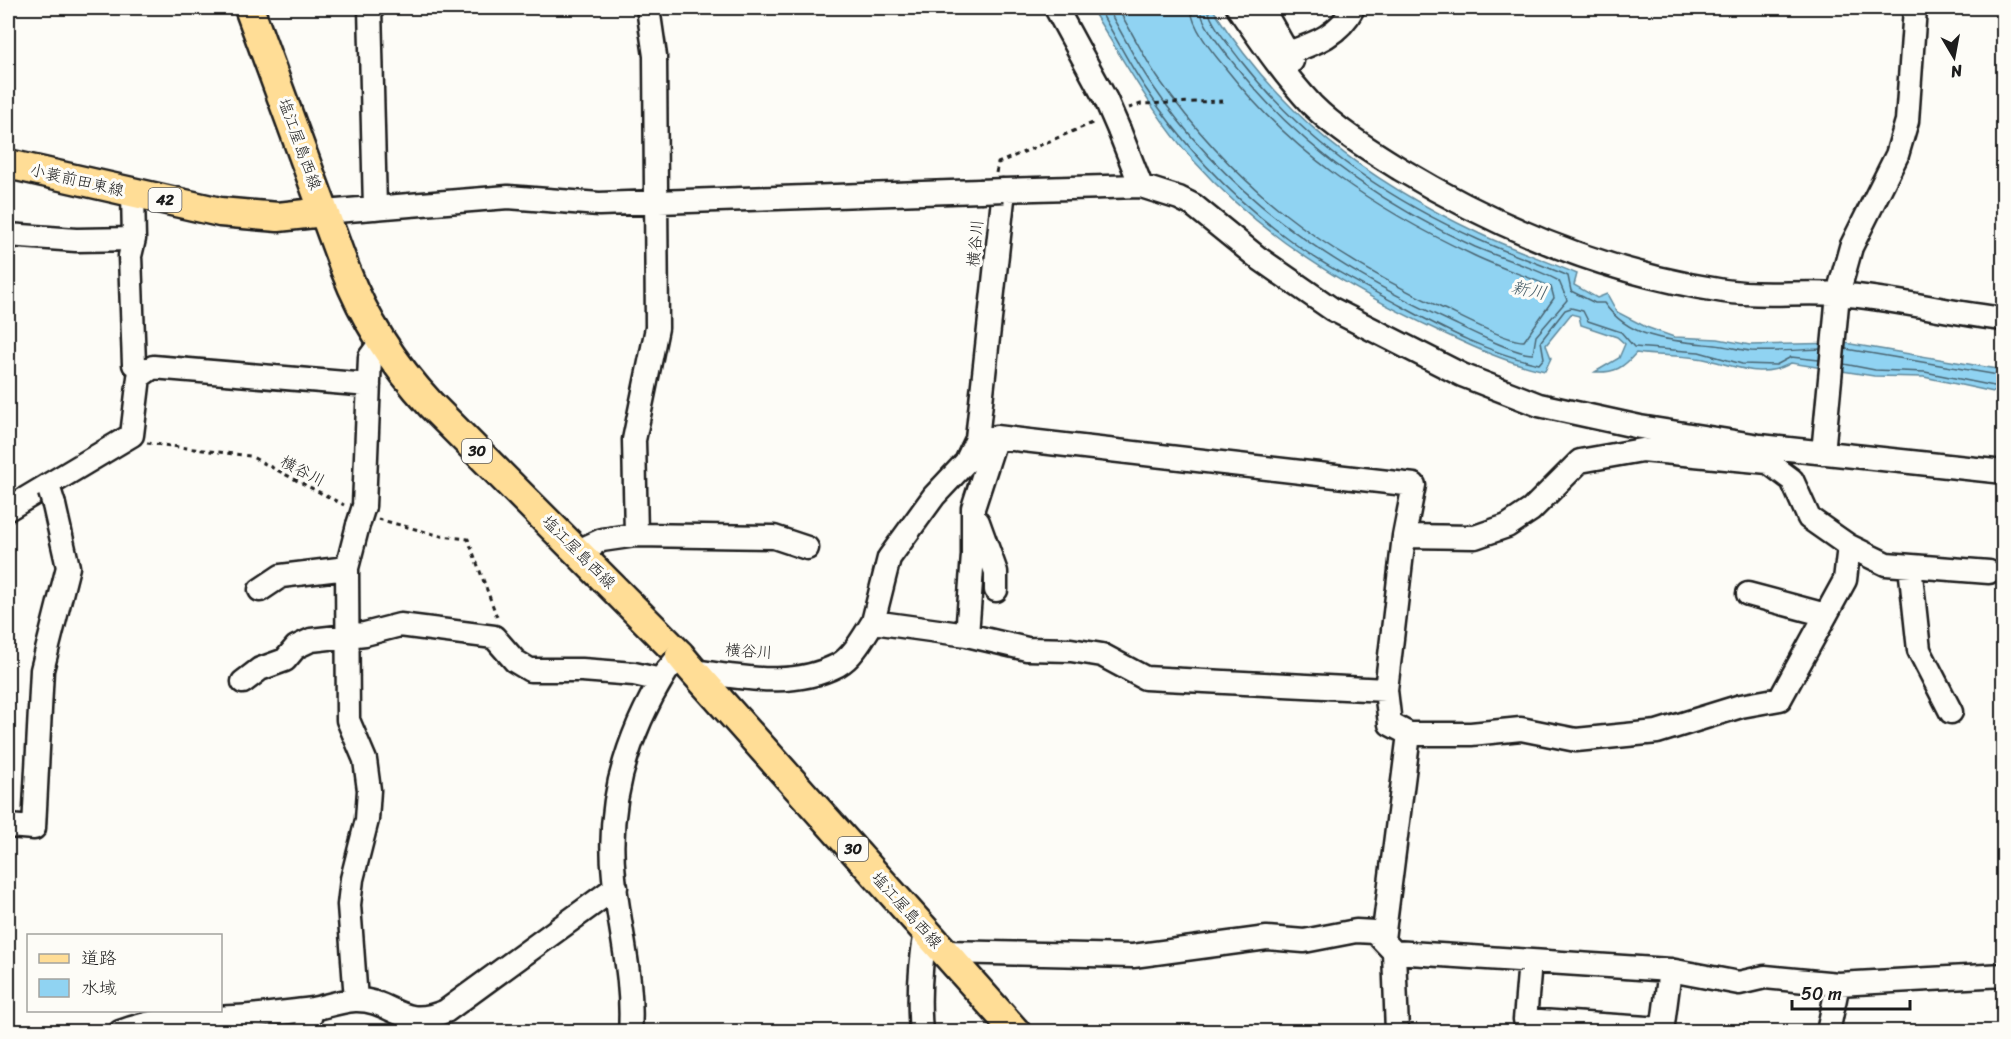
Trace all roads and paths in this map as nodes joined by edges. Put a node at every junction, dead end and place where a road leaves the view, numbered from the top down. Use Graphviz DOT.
graph roads {
  1 [pos="249,8"];
  2 [pos="370,8"];
  3 [pos="648,8"];
  4 [pos="1056,8"];
  5 [pos="1238,8"];
  6 [pos="1262,8"];
  7 [pos="1353,8"];
  8 [pos="1915,8"];
  9 [pos="1288,53"];
  10 [pos="1224,101"];
  11 [pos="1313,106"];
  12 [pos="1111,116"];
  13 [pos="8,164"];
  14 [pos="1141,186"];
  15 [pos="993,188"];
  16 [pos="133,193"];
  17 [pos="656,202"];
  18 [pos="375,208"];
  19 [pos="324,212"];
  20 [pos="8,235"];
  21 [pos="134,239"];
  22 [pos="1837,299"];
  23 [pos="2004,319"];
  24 [pos="381,342"];
  25 [pos="145,371"];
  26 [pos="369,385"];
  27 [pos="977,440"];
  28 [pos="141,442"];
  29 [pos="1824,446"];
  30 [pos="1845,467"];
  31 [pos="2004,472"];
  32 [pos="2004,483"];
  33 [pos="50,495"];
  34 [pos="973,508"];
  35 [pos="8,509"];
  36 [pos="363,515"];
  37 [pos="636,535"];
  38 [pos="1404,536"];
  39 [pos="1849,546"];
  40 [pos="807,548"];
  41 [pos="578,551"];
  42 [pos="1910,566"];
  43 [pos="347,568"];
  44 [pos="1989,572"];
  45 [pos="260,590"];
  46 [pos="996,590"];
  47 [pos="1748,594"];
  48 [pos="1826,615"];
  49 [pos="873,622"];
  50 [pos="502,627"];
  51 [pos="967,635"];
  52 [pos="346,637"];
  53 [pos="678,669"];
  54 [pos="243,682"];
  55 [pos="1386,690"];
  56 [pos="1951,712"];
  57 [pos="1409,734"];
  58 [pos="8,826"];
  59 [pos="616,887"];
  60 [pos="926,931"];
  61 [pos="1389,946"];
  62 [pos="945,952"];
  63 [pos="1530,961"];
  64 [pos="1670,970"];
  65 [pos="2004,975"];
  66 [pos="1838,984"];
  67 [pos="356,1000"];
  68 [pos="313,1009"];
  69 [pos="1662,1030"];
  70 [pos="120,1032"];
  71 [pos="305,1032"];
  72 [pos="630,1032"];
  73 [pos="921,1032"];
  74 [pos="1017,1032"];
  75 [pos="1397,1032"];
  76 [pos="1828,1032"];
  1 -- 19 [label="main road, 塩江屋島西線 / 30"];
  2 -- 18 [label="street"];
  3 -- 17 [label="street"];
  4 -- 12 [label="street"];
  5 -- 11 [label="street"];
  6 -- 9 [label="street"];
  7 -- 9 [label="street"];
  8 -- 22 [label="street"];
  9 -- 11 [label="street"];
  10 -- 12 [label="path"];
  11 -- 22 [label="street"];
  12 -- 14 [label="street"];
  12 -- 15 [label="path"];
  13 -- 16 [label="main road, 小蓑前田東線 / 42"];
  14 -- 15 [label="street"];
  14 -- 29 [label="street"];
  15 -- 17 [label="street"];
  15 -- 27 [label="street"];
  16 -- 19 [label="main road, 小蓑前田東線 / 42"];
  16 -- 21 [label="street"];
  17 -- 18 [label="street"];
  17 -- 37 [label="street"];
  18 -- 19 [label="street"];
  19 -- 24 [label="main road, 塩江屋島西線 / 30"];
  20 -- 21 [label="street"];
  21 -- 25 [label="street"];
  22 -- 23 [label="street"];
  22 -- 29 [label="street"];
  24 -- 26 [label="street"];
  24 -- 41 [label="main road, 塩江屋島西線 / 30"];
  25 -- 26 [label="street"];
  25 -- 33 [label="street"];
  26 -- 36 [label="street"];
  27 -- 34 [label="street"];
  27 -- 49 [label="street"];
  28 -- 36 [label="path, 横谷川"];
  29 -- 31 [label="street"];
  30 -- 32 [label="street"];
  33 -- 35 [label="street"];
  33 -- 58 [label="street"];
  34 -- 38 [label="street"];
  34 -- 46 [label="street"];
  34 -- 51 [label="street"];
  36 -- 43 [label="street"];
  36 -- 50 [label="path, 横谷川"];
  37 -- 40 [label="street"];
  37 -- 41 [label="street"];
  38 -- 39 [label="street"];
  38 -- 55 [label="street"];
  39 -- 42 [label="street"];
  39 -- 48 [label="street"];
  41 -- 53 [label="main road, 塩江屋島西線 / 30"];
  42 -- 44 [label="street"];
  42 -- 56 [label="street"];
  43 -- 45 [label="street"];
  43 -- 52 [label="street"];
  47 -- 48 [label="street"];
  48 -- 57 [label="street"];
  49 -- 51 [label="street"];
  49 -- 53 [label="street"];
  51 -- 55 [label="street"];
  52 -- 53 [label="street"];
  52 -- 54 [label="street"];
  52 -- 67 [label="street"];
  53 -- 59 [label="street"];
  53 -- 60 [label="main road, 塩江屋島西線 / 30"];
  55 -- 57 [label="street"];
  57 -- 61 [label="street"];
  59 -- 67 [label="street"];
  59 -- 72 [label="street"];
  60 -- 62 [label="main road, 塩江屋島西線 / 30"];
  60 -- 73 [label="street"];
  61 -- 62 [label="street"];
  61 -- 63 [label="street"];
  61 -- 75 [label="street"];
  62 -- 74 [label="main road, 塩江屋島西線 / 30"];
  63 -- 64 [label="street"];
  63 -- 69 [label="street"];
  64 -- 66 [label="street"];
  64 -- 69 [label="street"];
  65 -- 66 [label="street"];
  66 -- 76 [label="street"];
  67 -- 68 [label="street"];
  68 -- 70 [label="street"];
  68 -- 71 [label="street"];
}
